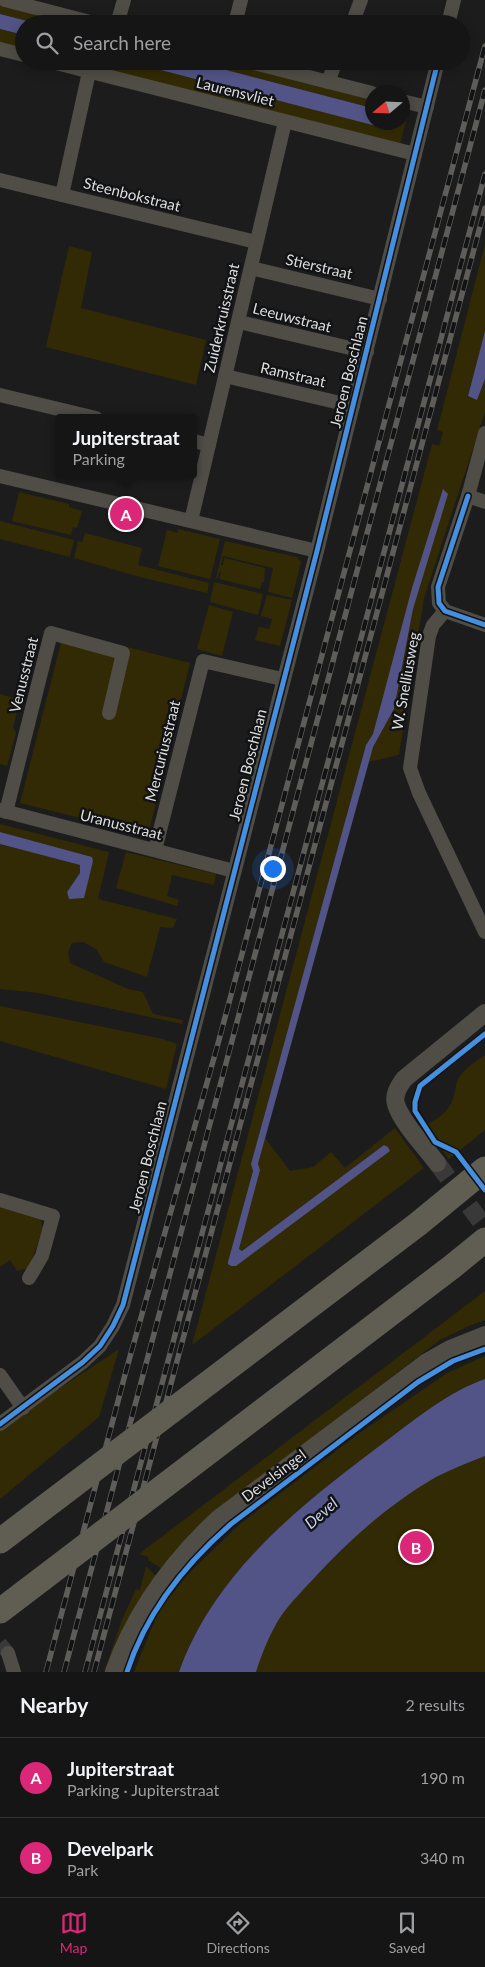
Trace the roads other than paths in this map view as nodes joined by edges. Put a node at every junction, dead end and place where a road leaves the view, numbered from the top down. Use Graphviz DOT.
graph roads {
  1 [pos="6,0"];
  2 [pos="124,0"];
  3 [pos="242,0"];
  4 [pos="361,0"];
  5 [pos="454,0"];
  6 [pos="64,15"];
  7 [pos="120,15"];
  8 [pos="238,15"];
  9 [pos="355,15"];
  10 [pos="450,15"];
  11 [pos="0,50"];
  12 [pos="15,53"];
  13 [pos="82,70"];
  14 [pos="281,70"];
  15 [pos="333,70"];
  16 [pos="436,70"];
  17 [pos="89,72"];
  18 [pos="328,82"];
  19 [pos="365,91"];
  20 [pos="410,103"];
  21 [pos="426,107"];
  22 [pos="285,122"];
  23 [pos="415,154"];
  24 [pos="0,180"];
  25 [pos="62,195"];
  26 [pos="256,242"];
  27 [pos="251,268"];
  28 [pos="380,298"];
  29 [pos="239,322"];
  30 [pos="367,352"];
  31 [pos="225,376"];
  32 [pos="0,395"];
  33 [pos="353,406"];
  34 [pos="79,414"];
  35 [pos="485,433"];
  36 [pos="197,442"];
  37 [pos="209,445"];
  38 [pos="0,476"];
  39 [pos="468,496"];
  40 [pos="485,502"];
  41 [pos="191,521"];
  42 [pos="317,551"];
  43 [pos="445,610"];
  44 [pos="485,625"];
  45 [pos="282,679"];
  46 [pos="109,713"];
  47 [pos="3,811"];
  48 [pos="155,850"];
  49 [pos="234,871"];
  50 [pos="485,932"];
  51 [pos="485,1013"];
  52 [pos="437,1164"];
  53 [pos="485,1169"];
  54 [pos="0,1200"];
  55 [pos="485,1240"];
  56 [pos="28,1278"];
  57 [pos="485,1335"];
  58 [pos="0,1375"];
  59 [pos="23,1408"];
  60 [pos="0,1424"];
  61 [pos="0,1542"];
  62 [pos="0,1611"];
  63 [pos="8,1653"];
  64 [pos="14,1672"];
  65 [pos="114,1672"];
  1 -- 6 [label="street"];
  2 -- 7 [label="street"];
  3 -- 8 [label="street"];
  4 -- 9 [label="street"];
  5 -- 10 [label="street"];
  11 -- 12 [label="street"];
  13 -- 17 [label="street, Laurensvliet"];
  14 -- 18 [label="street"];
  15 -- 18 [label="street"];
  16 -- 21 [label="street, Jeroen Boschlaan"];
  17 -- 22 [label="street, Laurensvliet"];
  17 -- 25 [label="street"];
  18 -- 19 [label="street"];
  20 -- 21 [label="street"];
  21 -- 23 [label="street, Jeroen Boschlaan"];
  22 -- 23 [label="street, Laurensvliet"];
  22 -- 26 [label="street, Zuiderkruisstraat"];
  23 -- 28 [label="street, Jeroen Boschlaan"];
  24 -- 25 [label="street, Steenbokstraat"];
  25 -- 26 [label="street, Steenbokstraat"];
  26 -- 27 [label="street, Zuiderkruisstraat"];
  27 -- 28 [label="street, Stierstraat"];
  27 -- 29 [label="street, Zuiderkruisstraat"];
  28 -- 30 [label="street, Jeroen Boschlaan"];
  29 -- 30 [label="street, Leeuwstraat"];
  29 -- 31 [label="street, Zuiderkruisstraat"];
  30 -- 33 [label="street, Jeroen Boschlaan"];
  31 -- 33 [label="street, Ramstraat"];
  31 -- 37 [label="street, Zuiderkruisstraat"];
  32 -- 34 [label="street"];
  33 -- 42 [label="street, Jeroen Boschlaan"];
  35 -- 39 [label="street"];
  36 -- 37 [label="street"];
  37 -- 41 [label="street, Zuiderkruisstraat"];
  38 -- 41 [label="street"];
  39 -- 40 [label="street"];
  39 -- 43 [label="street"];
  41 -- 42 [label="street"];
  42 -- 45 [label="street, Jeroen Boschlaan"];
  43 -- 44 [label="street"];
  43 -- 50 [label="street, W. Snelliusweg"];
  45 -- 48 [label="street, Mercuriusstraat"];
  45 -- 49 [label="street, Jeroen Boschlaan"];
  46 -- 47 [label="street, Venusstraat"];
  47 -- 48 [label="street, Uranusstraat"];
  48 -- 49 [label="street, Uranusstraat"];
  49 -- 59 [label="street, Jeroen Boschlaan"];
  51 -- 52 [label="street"];
  53 -- 61 [label="highway, bridge"];
  54 -- 56 [label="street"];
  55 -- 62 [label="highway, bridge"];
  57 -- 65 [label="street, Develsingel"];
  58 -- 59 [label="street"];
  59 -- 60 [label="street, Jeroen Boschlaan"];
  63 -- 64 [label="street"];
}
